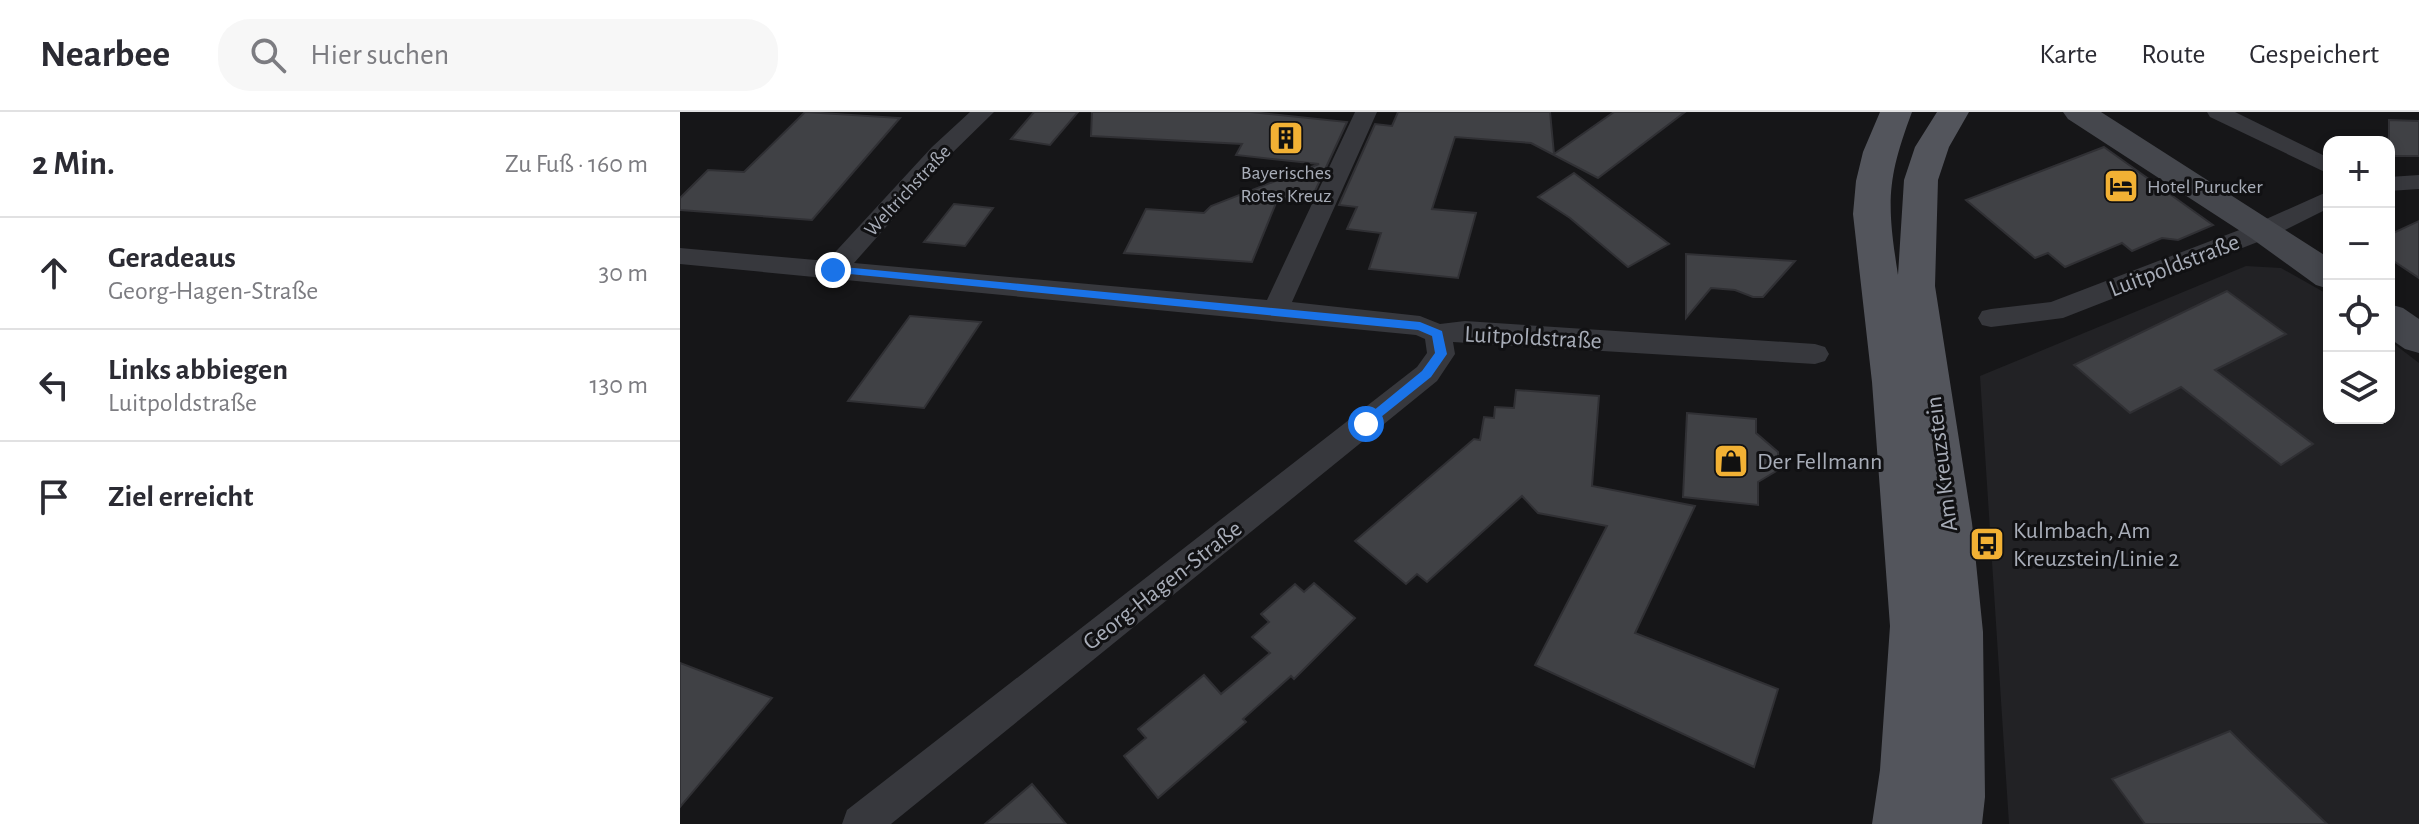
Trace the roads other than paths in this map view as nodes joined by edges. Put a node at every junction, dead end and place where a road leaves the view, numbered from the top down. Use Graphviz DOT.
graph roads {
  1 [pos="983,112"];
  2 [pos="1366,112"];
  3 [pos="1896,112"];
  4 [pos="1953,112"];
  5 [pos="2079,112"];
  6 [pos="2222,113"];
  7 [pos="2323,164"];
  8 [pos="2419,182"];
  9 [pos="2395,184"];
  10 [pos="2323,202"];
  11 [pos="2264,230"];
  12 [pos="680,256"];
  13 [pos="833,270"];
  14 [pos="2323,272"];
  15 [pos="1275,310"];
  16 [pos="1991,318"];
  17 [pos="2395,322"];
  18 [pos="1438,334"];
  19 [pos="2419,339"];
  20 [pos="1815,354"];
  21 [pos="861,824"];
  22 [pos="1900,824"];
  23 [pos="1954,824"];
  1 -- 13 [label="street, Weltrichstraße"];
  2 -- 15 [label="street"];
  3 -- 22 [label="main road, Am Kreuzstein"];
  4 -- 23 [label="main road, Am Kreuzstein"];
  5 -- 11 [label="street"];
  6 -- 7 [label="street"];
  8 -- 9 [label="street"];
  10 -- 11 [label="street, Luitpoldstraße"];
  11 -- 14 [label="street"];
  11 -- 16 [label="street, Luitpoldstraße"];
  12 -- 13 [label="street, Luitpoldstraße"];
  13 -- 15 [label="street, Luitpoldstraße"];
  15 -- 18 [label="street, Luitpoldstraße"];
  17 -- 19 [label="street"];
  18 -- 20 [label="street, Luitpoldstraße"];
  18 -- 21 [label="street, Georg-Hagen-Straße"];
}
